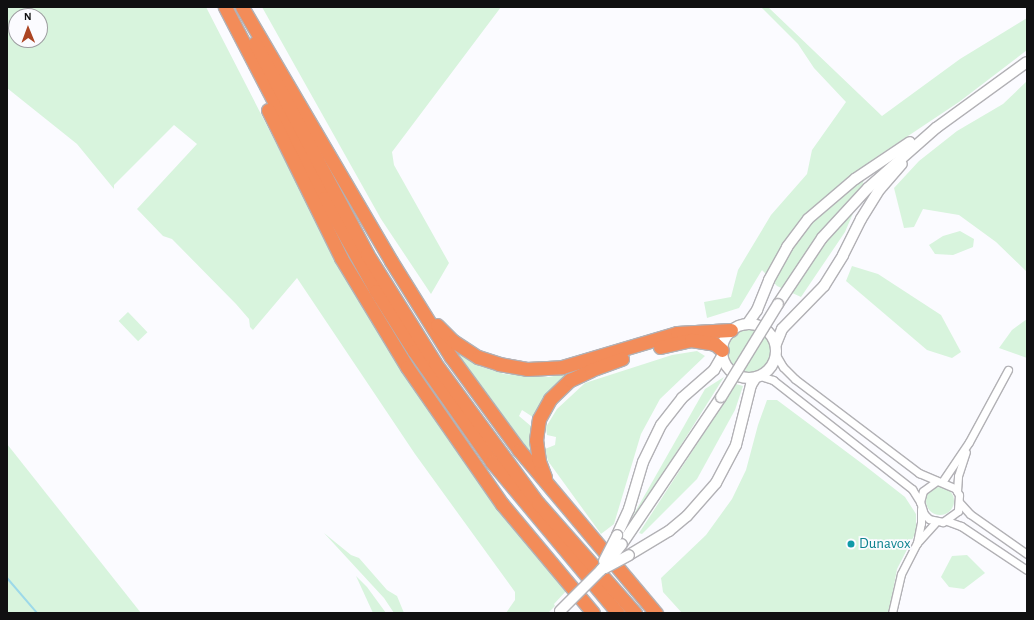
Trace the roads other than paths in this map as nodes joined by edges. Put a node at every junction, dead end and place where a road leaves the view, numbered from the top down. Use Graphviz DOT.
graph roads {
  1 [pos="225,7"];
  2 [pos="237,7"];
  3 [pos="242,7"];
  4 [pos="234,25"];
  5 [pos="1027,62"];
  6 [pos="936,128"];
  7 [pos="418,304"];
  8 [pos="748,323"];
  9 [pos="731,330"];
  10 [pos="776,344"];
  11 [pos="722,353"];
  12 [pos="776,355"];
  13 [pos="1008,370"];
  14 [pos="758,377"];
  15 [pos="969,442"];
  16 [pos="940,481"];
  17 [pos="957,491"];
  18 [pos="554,494"];
  19 [pos="960,503"];
  20 [pos="920,506"];
  21 [pos="947,521"];
  22 [pos="936,522"];
  23 [pos="620,539"];
  24 [pos="916,543"];
  25 [pos="1027,554"];
  26 [pos="601,570"];
  27 [pos="1027,570"];
  28 [pos="559,612"];
  29 [pos="593,613"];
  30 [pos="618,613"];
  31 [pos="635,613"];
  32 [pos="656,613"];
  33 [pos="892,613"];
  1 -- 4 [label="highway"];
  2 -- 31 [label="highway"];
  3 -- 7 [label="highway"];
  4 -- 29 [label="highway"];
  4 -- 30 [label="highway"];
  5 -- 6 [label="main road"];
  6 -- 8 [label="main road"];
  6 -- 10 [label="main road"];
  6 -- 23 [label="main road, bridge"];
  7 -- 9 [label="highway"];
  7 -- 18 [label="highway"];
  8 -- 9 [label="main road"];
  8 -- 10 [label="main road"];
  9 -- 11 [label="main road"];
  10 -- 12 [label="main road"];
  11 -- 14 [label="main road"];
  11 -- 18 [label="highway"];
  11 -- 23 [label="main road"];
  12 -- 14 [label="main road"];
  12 -- 16 [label="street"];
  13 -- 15 [label="street"];
  14 -- 20 [label="street"];
  14 -- 26 [label="main road, bridge"];
  15 -- 16 [label="street"];
  15 -- 17 [label="street"];
  16 -- 17 [label="street"];
  16 -- 20 [label="street"];
  17 -- 19 [label="street"];
  18 -- 32 [label="highway"];
  19 -- 21 [label="street"];
  19 -- 25 [label="street"];
  20 -- 22 [label="street"];
  20 -- 24 [label="street"];
  21 -- 22 [label="street"];
  21 -- 27 [label="street"];
  22 -- 24 [label="street"];
  23 -- 26 [label="main road, bridge"];
  24 -- 33 [label="street"];
  26 -- 28 [label="main road, bridge"];
}
